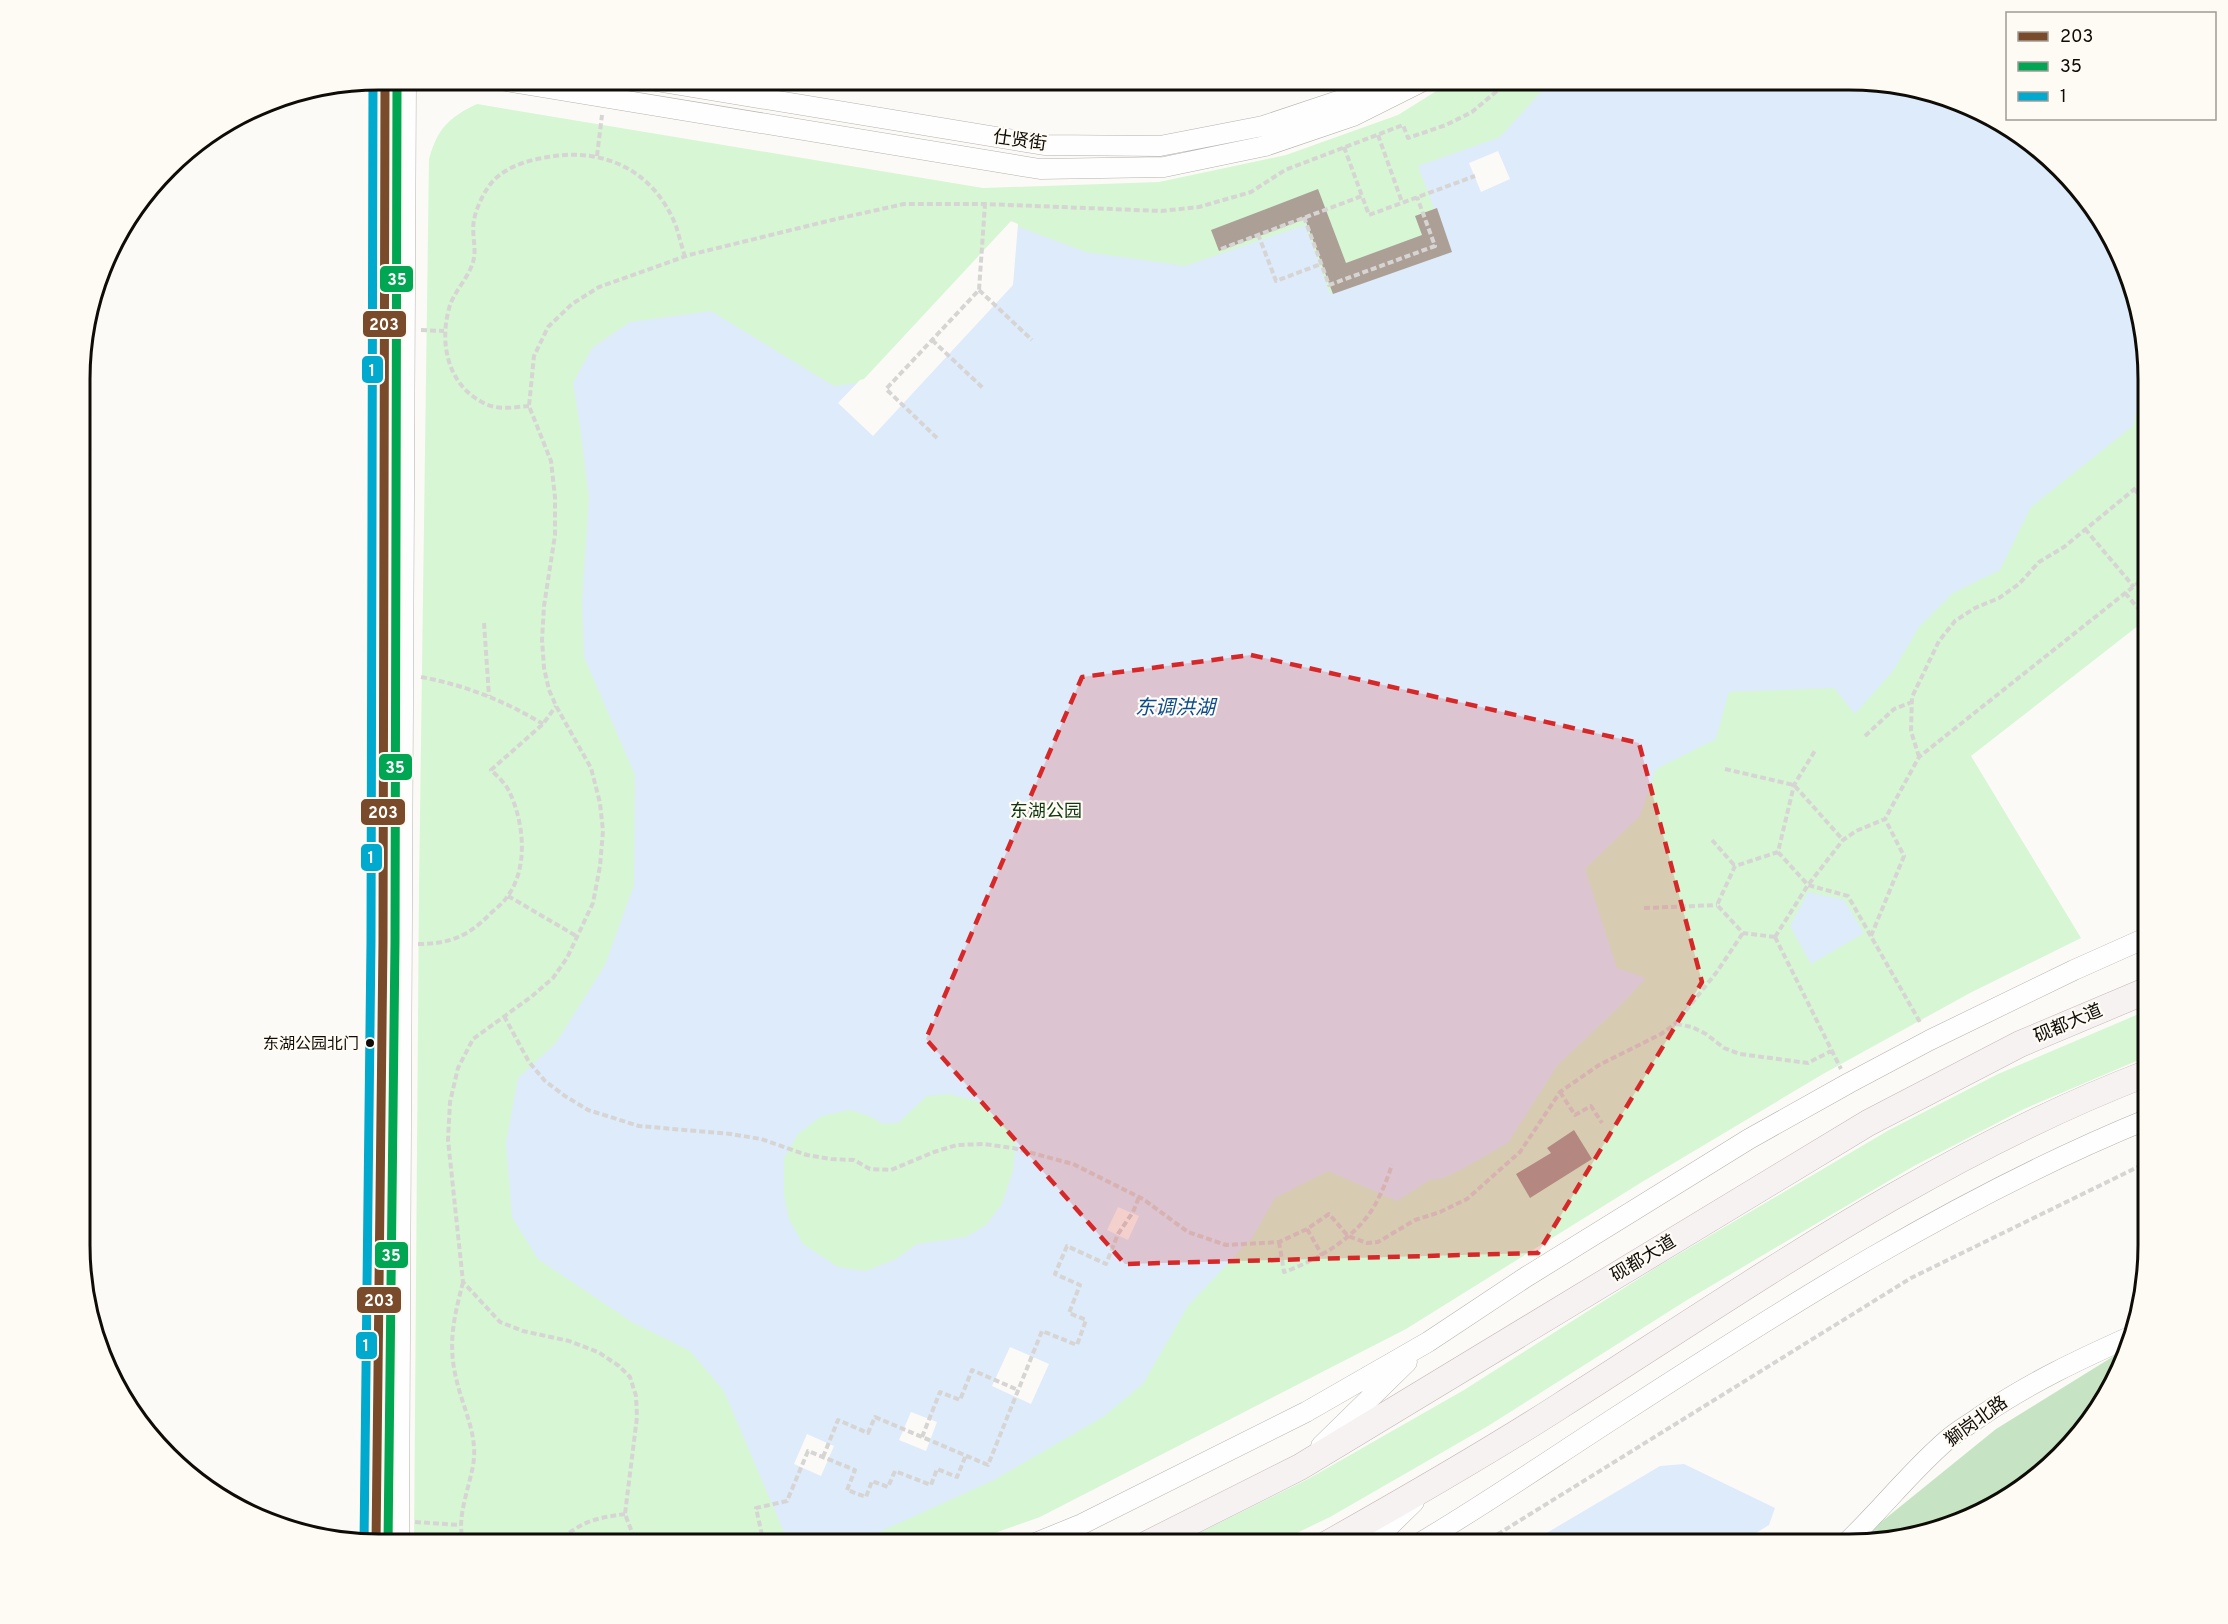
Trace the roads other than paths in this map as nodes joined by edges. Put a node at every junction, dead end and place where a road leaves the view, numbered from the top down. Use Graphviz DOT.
graph roads {
  1 [pos="385,90"];
  2 [pos="406,90"];
  3 [pos="561,90"];
  4 [pos="711,90"];
  5 [pos="1362,90"];
  6 [pos="1405,90"];
  7 [pos="2138,941"];
  8 [pos="2138,994"];
  9 [pos="2138,1076"];
  10 [pos="2138,1123"];
  11 [pos="2122,1340"];
  12 [pos="1428,1341"];
  13 [pos="1300,1467"];
  14 [pos="1429,1486"];
  15 [pos="376,1534"];
  16 [pos="399,1534"];
  17 [pos="1058,1534"];
  18 [pos="1167,1534"];
  19 [pos="1345,1534"];
  20 [pos="1381,1534"];
  21 [pos="1434,1534"];
  22 [pos="1857,1534"];
  1 -- 15 [label="street"];
  2 -- 16 [label="street"];
  3 -- 6 [label="street"];
  4 -- 5 [label="street, 仕贤街"];
  7 -- 12 [label="street"];
  8 -- 13 [label="main road, 砚都大道"];
  9 -- 14 [label="main road"];
  10 -- 21 [label="street"];
  11 -- 22 [label="street, 獅岗北路"];
  12 -- 13 [label="street"];
  12 -- 17 [label="street"];
  13 -- 18 [label="main road, 砚都大道"];
  14 -- 19 [label="main road"];
  14 -- 20 [label="street"];
}
